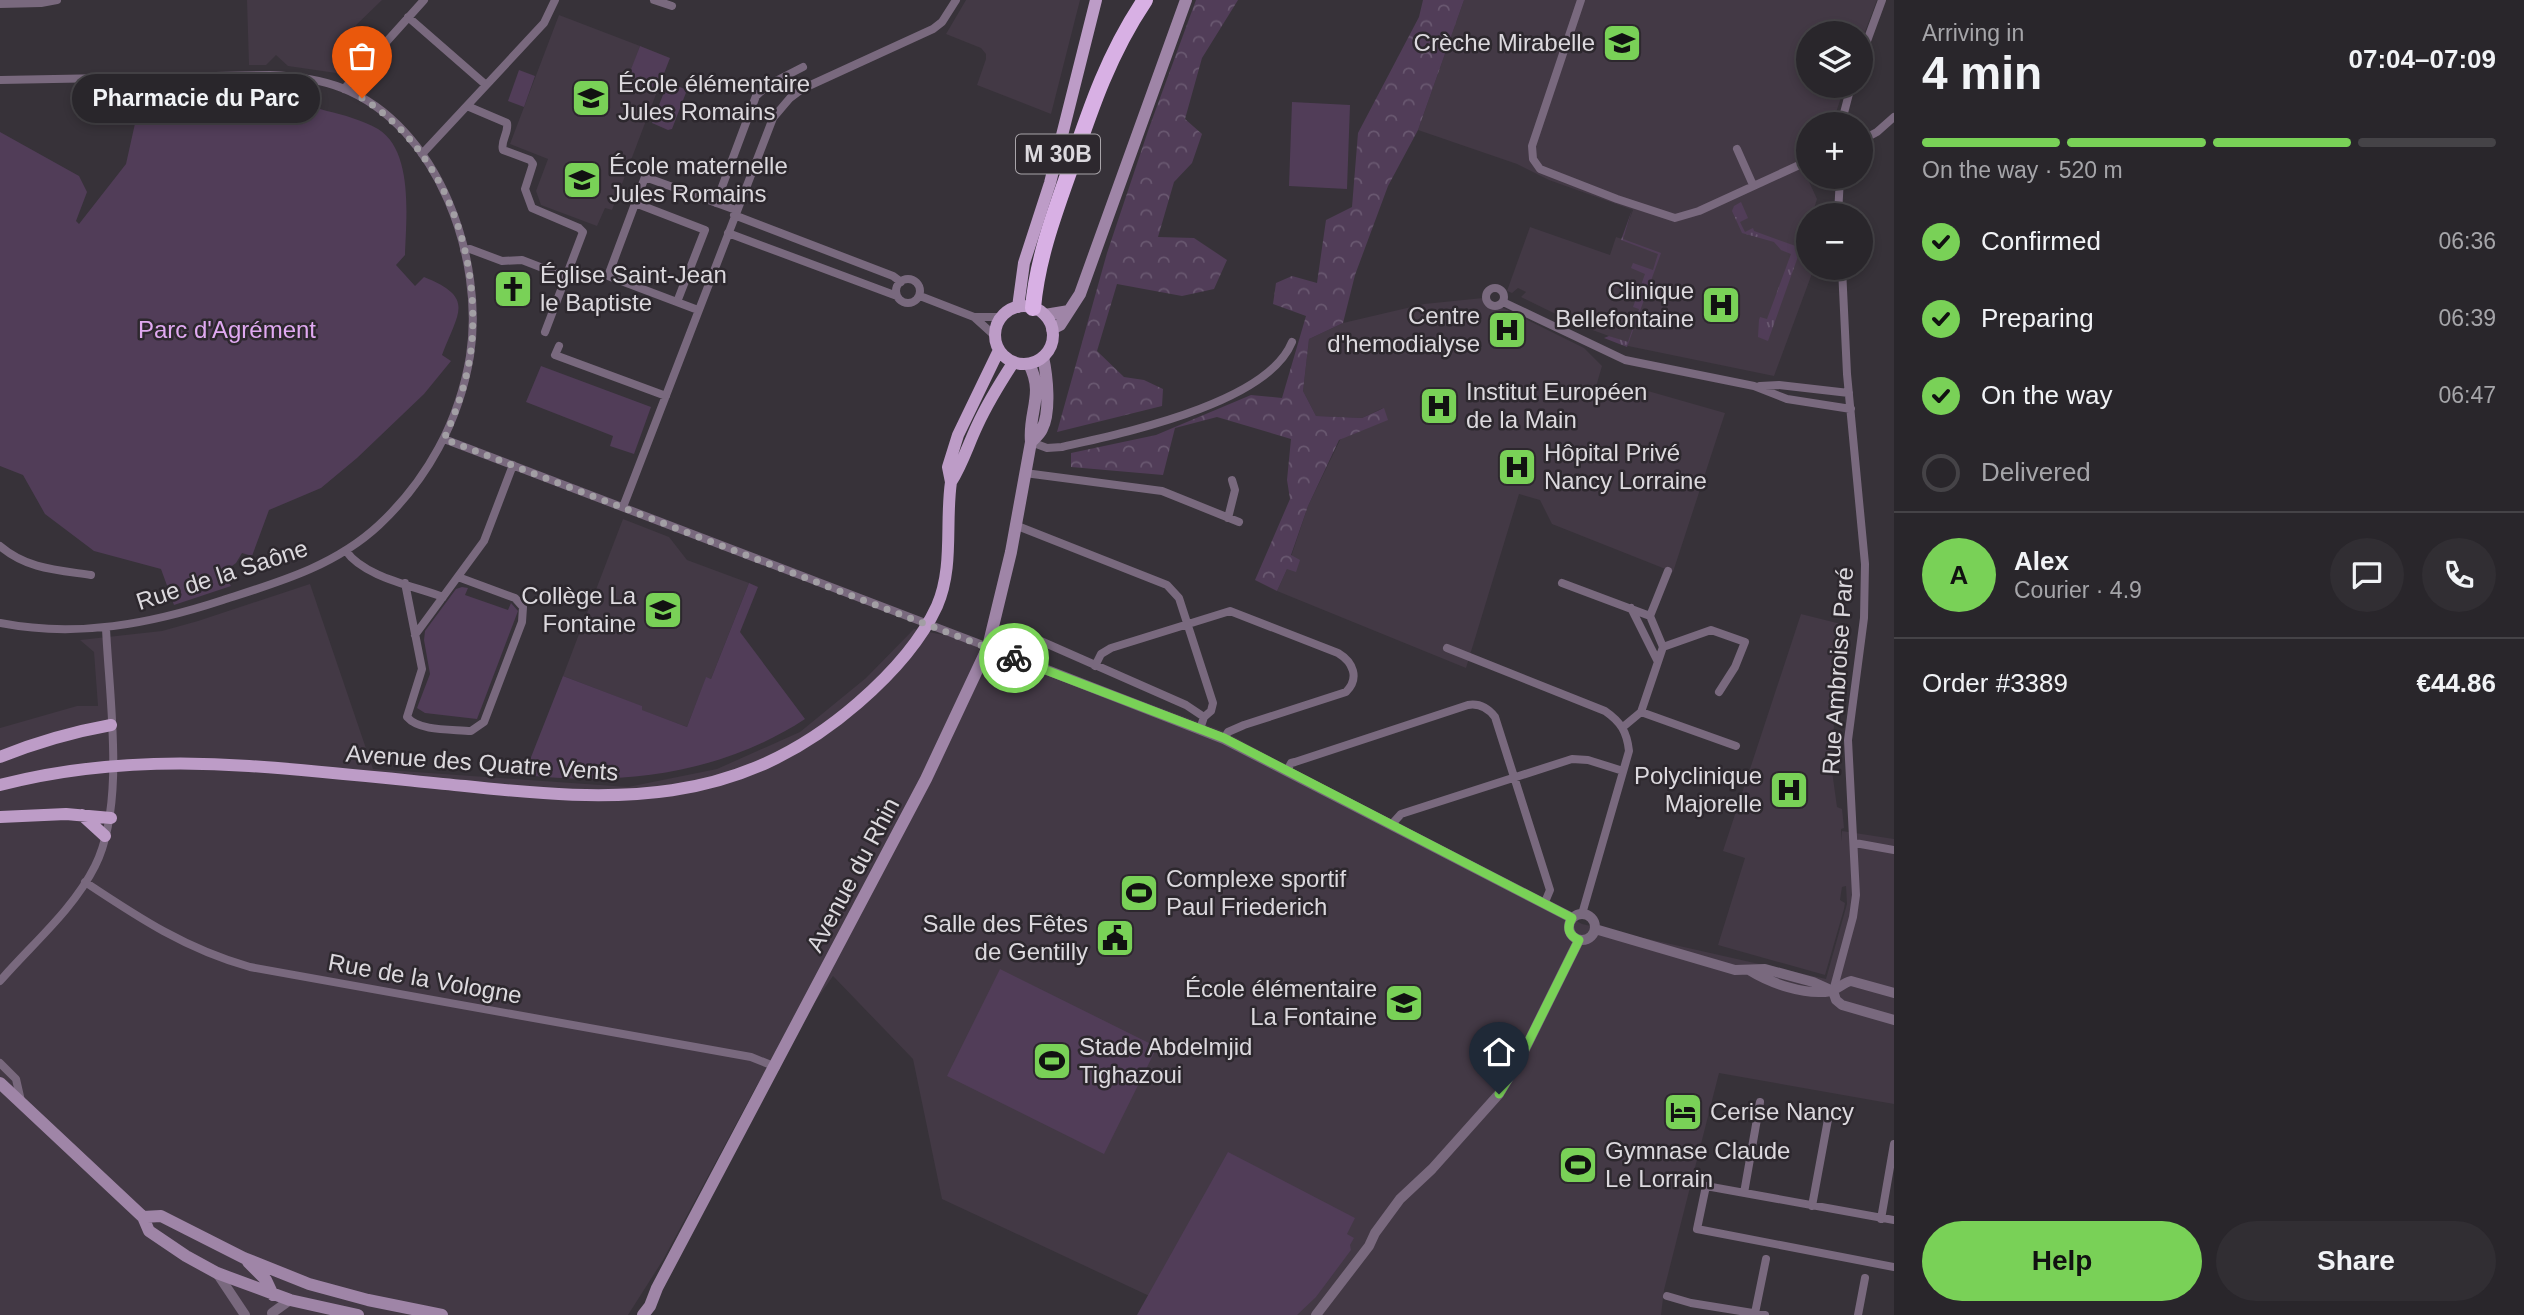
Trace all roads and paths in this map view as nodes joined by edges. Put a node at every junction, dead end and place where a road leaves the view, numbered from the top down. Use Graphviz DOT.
graph roads {
  1 [pos="57,0"];
  2 [pos="424,0"];
  3 [pos="555,0"];
  4 [pos="654,0"];
  5 [pos="956,0"];
  6 [pos="1096,0"];
  7 [pos="1145,0"];
  8 [pos="1186,0"];
  9 [pos="1581,0"];
  10 [pos="1882,0"];
  11 [pos="0,4"];
  12 [pos="673,6"];
  13 [pos="408,17"];
  14 [pos="1873,25"];
  15 [pos="803,67"];
  16 [pos="0,80"];
  17 [pos="486,85"];
  18 [pos="344,89"];
  19 [pos="467,106"];
  20 [pos="1894,117"];
  21 [pos="1873,134"];
  22 [pos="1737,149"];
  23 [pos="422,154"];
  24 [pos="1796,166"];
  25 [pos="1753,185"];
  26 [pos="635,203"];
  27 [pos="716,203"];
  28 [pos="735,213"];
  29 [pos="727,233"];
  30 [pos="464,250"];
  31 [pos="566,277"];
  32 [pos="1843,280"];
  33 [pos="901,282"];
  34 [pos="897,296"];
  35 [pos="920,296"];
  36 [pos="677,302"];
  37 [pos="1503,302"];
  38 [pos="698,310"];
  39 [pos="1032,310"];
  40 [pos="1069,312"];
  41 [pos="974,317"];
  42 [pos="1001,317"];
  43 [pos="1052,329"];
  44 [pos="545,332"];
  45 [pos="995,336"];
  46 [pos="1292,342"];
  47 [pos="559,346"];
  48 [pos="999,350"];
  49 [pos="1043,357"];
  50 [pos="1013,363"];
  51 [pos="1029,364"];
  52 [pos="1754,386"];
  53 [pos="1849,393"];
  54 [pos="666,396"];
  55 [pos="1851,410"];
  56 [pos="444,439"];
  57 [pos="1031,442"];
  58 [pos="513,465"];
  59 [pos="1025,473"];
  60 [pos="1231,480"];
  61 [pos="951,482"];
  62 [pos="623,508"];
  63 [pos="1228,518"];
  64 [pos="1239,522"];
  65 [pos="1015,525"];
  66 [pos="0,547"];
  67 [pos="346,551"];
  68 [pos="1668,570"];
  69 [pos="91,575"];
  70 [pos="458,577"];
  71 [pos="405,583"];
  72 [pos="1562,583"];
  73 [pos="443,597"];
  74 [pos="1631,608"];
  75 [pos="1650,616"];
  76 [pos="0,623"];
  77 [pos="1188,623"];
  78 [pos="106,628"];
  79 [pos="1018,631"];
  80 [pos="415,635"];
  81 [pos="1663,647"];
  82 [pos="988,648"];
  83 [pos="1447,648"];
  84 [pos="1657,660"];
  85 [pos="1095,666"];
  86 [pos="1719,692"];
  87 [pos="1641,712"];
  88 [pos="1204,717"];
  89 [pos="111,726"];
  90 [pos="1623,727"];
  91 [pos="1200,729"];
  92 [pos="1224,738"];
  93 [pos="1736,746"];
  94 [pos="0,757"];
  95 [pos="1287,771"];
  96 [pos="1623,771"];
  97 [pos="1514,778"];
  98 [pos="0,785"];
  99 [pos="81,815"];
  100 [pos="0,817"];
  101 [pos="111,818"];
  102 [pos="1392,824"];
  103 [pos="105,836"];
  104 [pos="1854,843"];
  105 [pos="1894,850"];
  106 [pos="85,882"];
  107 [pos="1545,902"];
  108 [pos="1577,916"];
  109 [pos="1595,929"];
  110 [pos="1579,940"];
  111 [pos="0,981"];
  112 [pos="1833,991"];
  113 [pos="1894,993"];
  114 [pos="1894,1020"];
  115 [pos="0,1063"];
  116 [pos="776,1067"];
  117 [pos="0,1083"];
  118 [pos="1760,1102"];
  119 [pos="22,1104"];
  120 [pos="1829,1114"];
  121 [pos="1894,1144"];
  122 [pos="1744,1193"];
  123 [pos="1812,1206"];
  124 [pos="143,1217"];
  125 [pos="1881,1219"];
  126 [pos="1894,1220"];
  127 [pos="244,1258"];
  128 [pos="1766,1259"];
  129 [pos="1894,1267"];
  130 [pos="217,1273"];
  131 [pos="1865,1278"];
  132 [pos="309,1284"];
  133 [pos="273,1295"];
  134 [pos="1667,1297"];
  135 [pos="290,1300"];
  136 [pos="648,1312"];
  137 [pos="1755,1313"];
  138 [pos="272,1314"];
  139 [pos="245,1315"];
  140 [pos="358,1315"];
  141 [pos="442,1315"];
  142 [pos="1316,1315"];
  143 [pos="1765,1315"];
  144 [pos="1858,1315"];
  1 -- 11 [label="street"];
  2 -- 13 [label="street"];
  3 -- 17 [label="street"];
  4 -- 12 [label="street"];
  5 -- 28 [label="street"];
  6 -- 39 [label="main road, M 30B"];
  7 -- 39 [label="highway"];
  8 -- 40 [label="main road"];
  9 -- 25 [label="street"];
  10 -- 14 [label="street"];
  13 -- 17 [label="street"];
  13 -- 18 [label="street"];
  15 -- 27 [label="street"];
  16 -- 18 [label="street, Rue de la Saône"];
  17 -- 19 [label="street"];
  18 -- 23 [label="street, Rue de la Saône"];
  19 -- 23 [label="street"];
  19 -- 31 [label="street"];
  20 -- 21 [label="street"];
  22 -- 25 [label="street"];
  23 -- 30 [label="street, Rue de la Saône"];
  24 -- 25 [label="street"];
  26 -- 27 [label="street"];
  26 -- 36 [label="street"];
  26 -- 36 [label="street"];
  27 -- 28 [label="street"];
  28 -- 29 [label="street"];
  28 -- 33 [label="street"];
  29 -- 34 [label="street"];
  29 -- 38 [label="street"];
  30 -- 31 [label="street"];
  30 -- 56 [label="street, Rue de la Saône"];
  31 -- 44 [label="street"];
  32 -- 53 [label="street, Rue Ambroise Paré"];
  33 -- 34 [label="street"];
  33 -- 35 [label="street"];
  34 -- 35 [label="street"];
  35 -- 41 [label="street"];
  36 -- 38 [label="street"];
  37 -- 52 [label="street"];
  38 -- 54 [label="street"];
  39 -- 40 [label="main road"];
  39 -- 42 [label="main road"];
  39 -- 43 [label="main road"];
  40 -- 43 [label="main road"];
  41 -- 42 [label="street"];
  41 -- 45 [label="street"];
  42 -- 45 [label="main road"];
  43 -- 49 [label="main road"];
  45 -- 48 [label="main road"];
  46 -- 57 [label="street"];
  47 -- 54 [label="street"];
  48 -- 50 [label="main road"];
  48 -- 61 [label="main road, Avenue des Quatre Vents"];
  49 -- 51 [label="main road"];
  49 -- 57 [label="main road, Avenue du Rhin"];
  50 -- 51 [label="main road"];
  50 -- 61 [label="main road, Avenue des Quatre Vents"];
  51 -- 57 [label="main road, Avenue du Rhin"];
  52 -- 53 [label="street"];
  52 -- 55 [label="street"];
  53 -- 55 [label="street, Rue Ambroise Paré"];
  54 -- 62 [label="street"];
  55 -- 104 [label="street, Rue Ambroise Paré"];
  56 -- 58 [label="street"];
  56 -- 67 [label="street, Rue de la Saône"];
  57 -- 59 [label="main road, Avenue du Rhin"];
  58 -- 62 [label="street"];
  58 -- 70 [label="street"];
  59 -- 63 [label="street"];
  59 -- 65 [label="main road, Avenue du Rhin"];
  60 -- 63 [label="street"];
  61 -- 98 [label="main road, Avenue des Quatre Vents"];
  62 -- 82 [label="street"];
  63 -- 64 [label="street"];
  65 -- 77 [label="street"];
  65 -- 82 [label="main road, Avenue du Rhin"];
  66 -- 69 [label="street"];
  67 -- 71 [label="street"];
  67 -- 78 [label="street, Rue de la Saône"];
  68 -- 75 [label="street"];
  70 -- 73 [label="street"];
  70 -- 80 [label="street"];
  71 -- 73 [label="street"];
  71 -- 80 [label="street"];
  72 -- 74 [label="street"];
  73 -- 80 [label="street"];
  74 -- 75 [label="street"];
  74 -- 84 [label="street"];
  75 -- 81 [label="street"];
  76 -- 78 [label="street, Rue de la Saône"];
  77 -- 85 [label="street"];
  77 -- 88 [label="street"];
  77 -- 92 [label="street"];
  78 -- 89 [label="street"];
  79 -- 85 [label="street"];
  81 -- 84 [label="street"];
  81 -- 86 [label="street"];
  82 -- 91 [label="street"];
  82 -- 116 [label="main road, Avenue du Rhin"];
  83 -- 90 [label="street"];
  84 -- 87 [label="street"];
  85 -- 88 [label="street"];
  87 -- 90 [label="street"];
  87 -- 93 [label="street"];
  88 -- 91 [label="street"];
  89 -- 94 [label="main road"];
  89 -- 101 [label="street"];
  90 -- 96 [label="street"];
  91 -- 92 [label="street"];
  92 -- 95 [label="street"];
  95 -- 97 [label="street"];
  95 -- 102 [label="street"];
  96 -- 97 [label="street"];
  96 -- 108 [label="street"];
  97 -- 102 [label="street"];
  97 -- 107 [label="street"];
  99 -- 100 [label="main road"];
  99 -- 101 [label="main road"];
  99 -- 103 [label="main road"];
  101 -- 103 [label="street"];
  102 -- 107 [label="street"];
  103 -- 106 [label="street"];
  104 -- 105 [label="street"];
  104 -- 112 [label="street, Rue Ambroise Paré"];
  106 -- 111 [label="street"];
  106 -- 116 [label="street, Rue de la Vologne"];
  107 -- 108 [label="street"];
  108 -- 109 [label="street"];
  108 -- 110 [label="street"];
  109 -- 110 [label="street"];
  109 -- 112 [label="street"];
  110 -- 142 [label="street"];
  112 -- 113 [label="street"];
  112 -- 114 [label="street"];
  115 -- 119 [label="street"];
  116 -- 136 [label="main road, Avenue du Rhin"];
  117 -- 119 [label="main road"];
  118 -- 122 [label="street"];
  119 -- 124 [label="main road"];
  120 -- 123 [label="street"];
  121 -- 125 [label="street"];
  122 -- 123 [label="street"];
  122 -- 129 [label="street"];
  123 -- 125 [label="street"];
  124 -- 127 [label="main road"];
  124 -- 130 [label="main road"];
  125 -- 126 [label="street"];
  127 -- 132 [label="main road"];
  127 -- 133 [label="main road"];
  128 -- 137 [label="street"];
  130 -- 133 [label="main road"];
  130 -- 139 [label="street"];
  131 -- 144 [label="street"];
  132 -- 135 [label="main road"];
  132 -- 141 [label="main road"];
  133 -- 135 [label="main road"];
  133 -- 138 [label="street"];
  134 -- 137 [label="street"];
  135 -- 138 [label="street"];
  135 -- 140 [label="main road"];
  137 -- 143 [label="street"];
}
